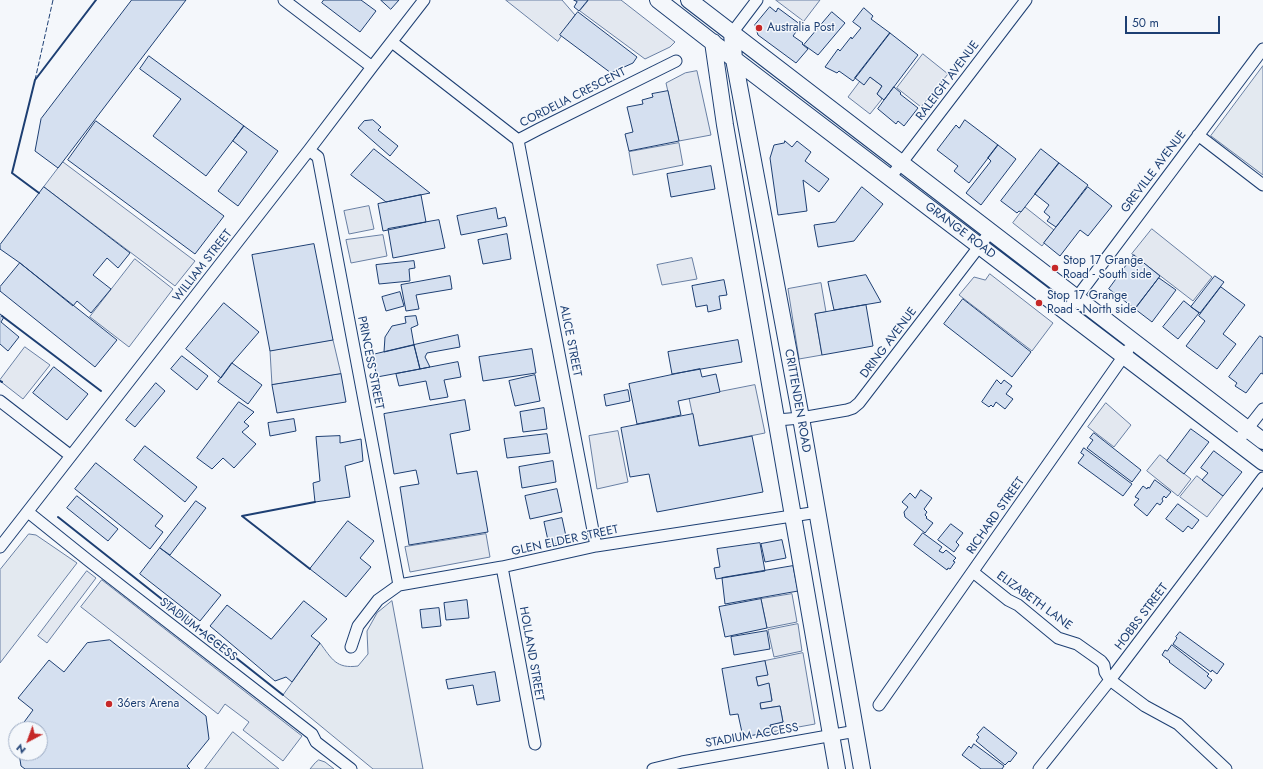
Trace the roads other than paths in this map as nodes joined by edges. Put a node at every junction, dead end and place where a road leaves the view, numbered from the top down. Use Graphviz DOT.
graph roads {
  1 [pos="284,0"];
  2 [pos="424,0"];
  3 [pos="658,0"];
  4 [pos="689,0"];
  5 [pos="757,0"];
  6 [pos="1026,0"];
  7 [pos="732,33"];
  8 [pos="392,42"];
  9 [pos="713,42"];
  10 [pos="1263,49"];
  11 [pos="734,59"];
  12 [pos="676,61"];
  13 [pos="372,67"];
  14 [pos="772,88"];
  15 [pos="741,100"];
  16 [pos="1198,135"];
  17 [pos="518,140"];
  18 [pos="310,150"];
  19 [pos="901,163"];
  20 [pos="890,178"];
  21 [pos="1263,185"];
  22 [pos="991,231"];
  23 [pos="979,246"];
  24 [pos="1076,297"];
  25 [pos="1066,312"];
  26 [pos="1135,342"];
  27 [pos="1124,356"];
  28 [pos="0,401"];
  29 [pos="1263,409"];
  30 [pos="801,418"];
  31 [pos="777,420"];
  32 [pos="1248,429"];
  33 [pos="1263,440"];
  34 [pos="1237,442"];
  35 [pos="71,456"];
  36 [pos="1263,462"];
  37 [pos="1263,478"];
  38 [pos="28,512"];
  39 [pos="818,512"];
  40 [pos="793,515"];
  41 [pos="596,546"];
  42 [pos="0,547"];
  43 [pos="502,567"];
  44 [pos="973,572"];
  45 [pos="399,585"];
  46 [pos="351,647"];
  47 [pos="1110,680"];
  48 [pos="880,705"];
  49 [pos="856,731"];
  50 [pos="831,735"];
  51 [pos="534,744"];
  52 [pos="350,769"];
  53 [pos="653,769"];
  54 [pos="837,769"];
  55 [pos="862,769"];
  56 [pos="1039,769"];
  57 [pos="1226,769"];
  1 -- 13 [label="street"];
  2 -- 8 [label="street, WILLIAM STREET"];
  3 -- 9 [label="main road, GRANGE ROAD"];
  4 -- 7 [label="main road, GRANGE ROAD"];
  5 -- 7 [label="street"];
  6 -- 19 [label="street, RALEIGH AVENUE"];
  7 -- 9 [label="main road"];
  7 -- 11 [label="main road, CRITTENDEN ROAD"];
  7 -- 19 [label="main road, GRANGE ROAD"];
  8 -- 13 [label="street, WILLIAM STREET"];
  8 -- 17 [label="street, CORDELIA CRESCENT"];
  9 -- 11 [label="main road, GRANGE ROAD"];
  9 -- 31 [label="main road, CRITTENDEN ROAD"];
  10 -- 16 [label="street, GREVILLE AVENUE"];
  11 -- 14 [label="main road, GRANGE ROAD"];
  11 -- 15 [label="main road, CRITTENDEN ROAD"];
  12 -- 17 [label="street, CORDELIA CRESCENT"];
  13 -- 18 [label="street, WILLIAM STREET"];
  14 -- 15 [label="main road"];
  14 -- 20 [label="main road, GRANGE ROAD"];
  15 -- 30 [label="main road, CRITTENDEN ROAD"];
  16 -- 21 [label="street"];
  16 -- 24 [label="street, GREVILLE AVENUE"];
  17 -- 41 [label="street, ALICE STREET"];
  18 -- 35 [label="street, WILLIAM STREET"];
  18 -- 45 [label="street, PRINCESS STREET"];
  19 -- 20 [label="street, RALEIGH AVENUE"];
  19 -- 22 [label="main road, GRANGE ROAD"];
  20 -- 23 [label="main road, GRANGE ROAD"];
  22 -- 23 [label="street, DRING AVENUE"];
  22 -- 24 [label="main road, GRANGE ROAD"];
  23 -- 25 [label="main road, GRANGE ROAD"];
  23 -- 30 [label="street, DRING AVENUE"];
  24 -- 25 [label="street, GREVILLE AVENUE"];
  24 -- 26 [label="main road, GRANGE ROAD"];
  25 -- 27 [label="main road, GRANGE ROAD"];
  26 -- 27 [label="street, RICHARD STREET"];
  26 -- 32 [label="main road, GRANGE ROAD"];
  27 -- 34 [label="main road, GRANGE ROAD"];
  27 -- 44 [label="street, RICHARD STREET"];
  28 -- 35 [label="street"];
  29 -- 32 [label="street"];
  30 -- 31 [label="street, DRING AVENUE"];
  30 -- 39 [label="main road, CRITTENDEN ROAD"];
  31 -- 40 [label="main road, CRITTENDEN ROAD"];
  32 -- 33 [label="main road, GRANGE ROAD"];
  32 -- 34 [label="street"];
  34 -- 36 [label="main road, GRANGE ROAD"];
  35 -- 38 [label="street, WILLIAM STREET"];
  37 -- 47 [label="street, HOBBS STREET"];
  38 -- 42 [label="street, WILLIAM STREET"];
  38 -- 52 [label="street, STADIUM ACCESS"];
  39 -- 40 [label="street, GLEN ELDER STREET"];
  39 -- 49 [label="main road, CRITTENDEN ROAD"];
  40 -- 41 [label="street, GLEN ELDER STREET"];
  40 -- 50 [label="main road, CRITTENDEN ROAD"];
  41 -- 43 [label="street, GLEN ELDER STREET"];
  43 -- 45 [label="street, GLEN ELDER STREET"];
  43 -- 51 [label="street, HOLLAND STREET"];
  44 -- 47 [label="street, ELIZABETH LANE"];
  44 -- 48 [label="street, RICHARD STREET"];
  45 -- 46 [label="street, GLEN ELDER STREET"];
  47 -- 56 [label="street, HOBBS STREET"];
  47 -- 57 [label="street, ELIZABETH LANE"];
  49 -- 50 [label="street, STADIUM ACCESS"];
  49 -- 55 [label="main road, CRITTENDEN ROAD"];
  50 -- 53 [label="street, STADIUM ACCESS"];
  50 -- 54 [label="main road, CRITTENDEN ROAD"];
}
